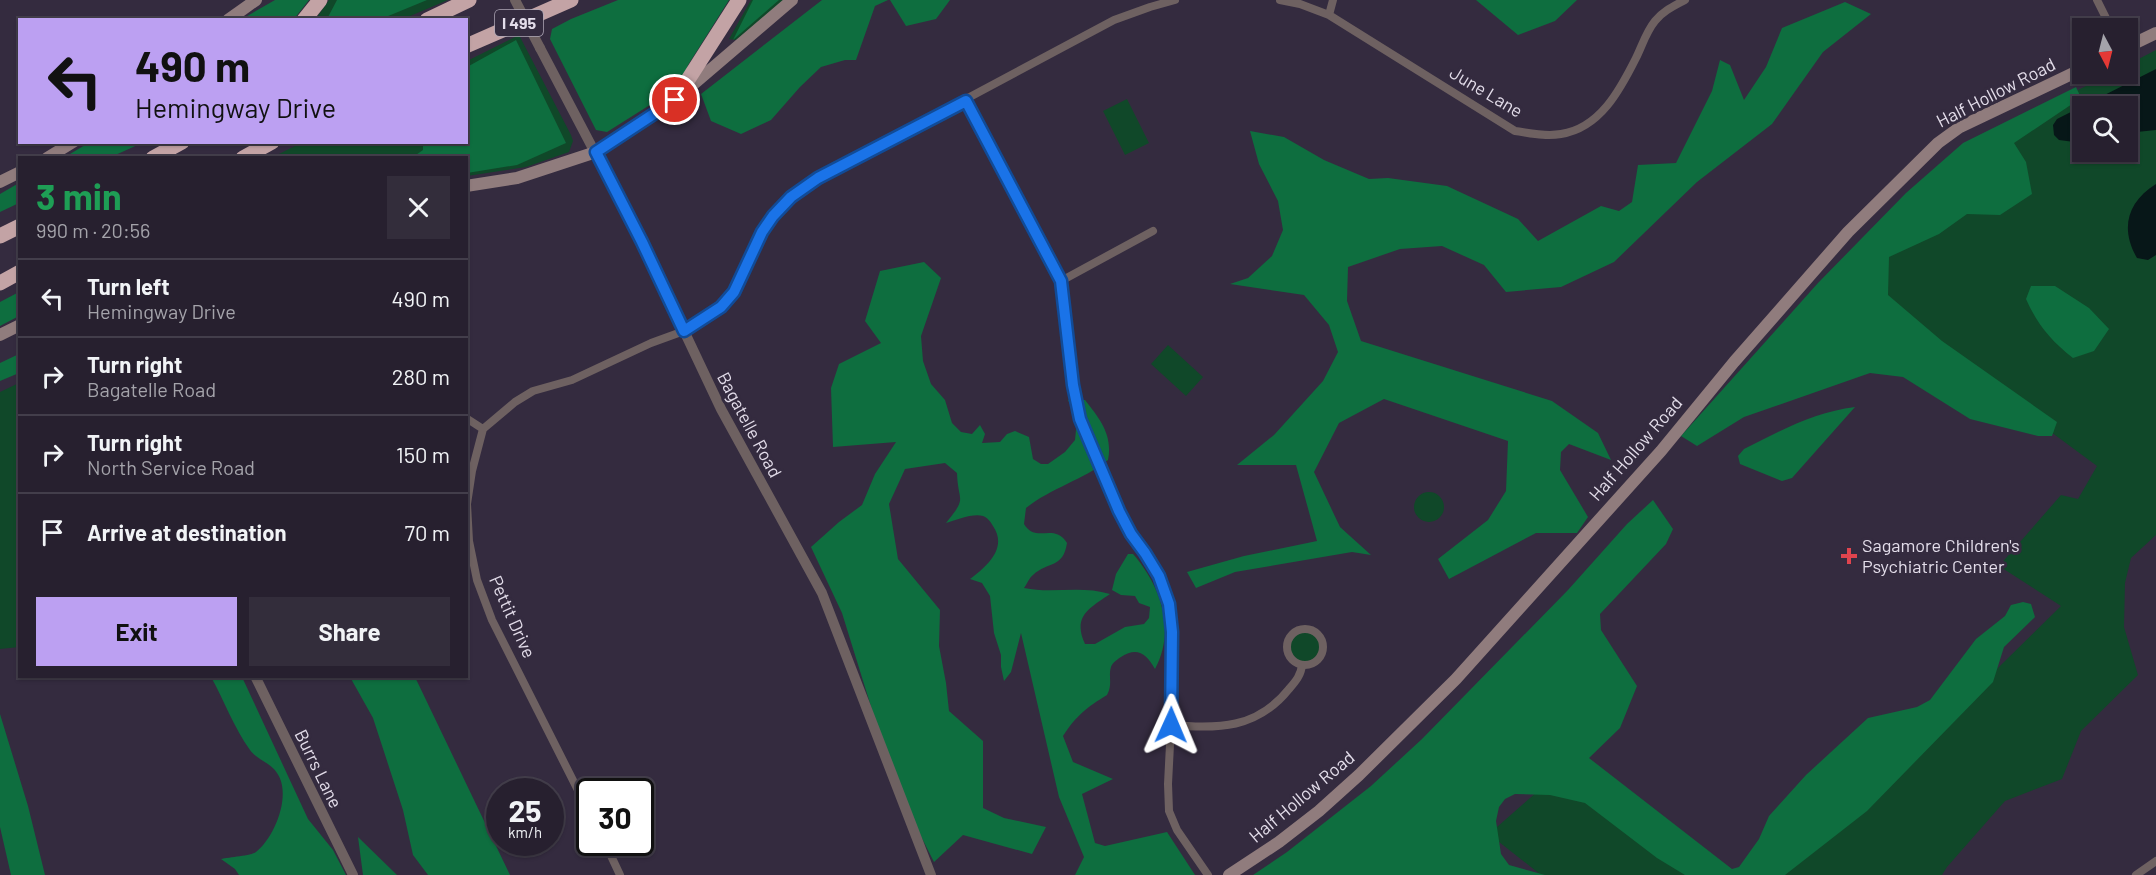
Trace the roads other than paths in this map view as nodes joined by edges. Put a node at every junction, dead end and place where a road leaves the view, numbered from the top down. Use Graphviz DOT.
graph roads {
  1 [pos="256,0"];
  2 [pos="320,0"];
  3 [pos="469,0"];
  4 [pos="514,0"];
  5 [pos="571,0"];
  6 [pos="739,0"];
  7 [pos="792,0"];
  8 [pos="1175,0"];
  9 [pos="1280,0"];
  10 [pos="1334,0"];
  11 [pos="1685,0"];
  12 [pos="2097,0"];
  13 [pos="1329,15"];
  14 [pos="231,18"];
  15 [pos="306,18"];
  16 [pos="431,18"];
  17 [pos="2106,18"];
  18 [pos="2156,33"];
  19 [pos="2138,42"];
  20 [pos="468,45"];
  21 [pos="2072,74"];
  22 [pos="675,100"];
  23 [pos="966,101"];
  24 [pos="70,144"];
  25 [pos="163,144"];
  26 [pos="178,144"];
  27 [pos="268,144"];
  28 [pos="596,152"];
  29 [pos="49,156"];
  30 [pos="143,156"];
  31 [pos="157,156"];
  32 [pos="247,156"];
  33 [pos="18,173"];
  34 [pos="0,182"];
  35 [pos="468,186"];
  36 [pos="18,227"];
  37 [pos="1153,231"];
  38 [pos="0,236"];
  39 [pos="18,274"];
  40 [pos="1061,281"];
  41 [pos="0,282"];
  42 [pos="18,326"];
  43 [pos="684,331"];
  44 [pos="0,335"];
  45 [pos="468,419"];
  46 [pos="483,429"];
  47 [pos="468,497"];
  48 [pos="468,522"];
  49 [pos="1302,665"];
  50 [pos="256,678"];
  51 [pos="1171,725"];
  52 [pos="576,786"];
  53 [pos="611,856"];
  54 [pos="2156,861"];
  55 [pos="353,875"];
  56 [pos="620,875"];
  57 [pos="931,875"];
  58 [pos="1208,875"];
  59 [pos="1229,875"];
  60 [pos="2136,875"];
  1 -- 14 [label="main road"];
  2 -- 15 [label="highway"];
  3 -- 16 [label="highway"];
  4 -- 28 [label="street, Bagatelle Road, bridge"];
  5 -- 20 [label="highway, I 495"];
  6 -- 22 [label="highway"];
  7 -- 22 [label="main road"];
  8 -- 23 [label="street"];
  9 -- 13 [label="street, June Lane"];
  10 -- 13 [label="street"];
  11 -- 13 [label="street, June Lane"];
  12 -- 17 [label="street"];
  18 -- 19 [label="main road"];
  21 -- 59 [label="main road, Half Hollow Road"];
  22 -- 28 [label="main road"];
  23 -- 40 [label="street"];
  23 -- 43 [label="street"];
  24 -- 29 [label="main road"];
  25 -- 30 [label="highway"];
  26 -- 31 [label="highway"];
  27 -- 32 [label="highway"];
  28 -- 35 [label="main road"];
  28 -- 43 [label="street, Bagatelle Road"];
  33 -- 34 [label="main road"];
  36 -- 38 [label="highway"];
  37 -- 40 [label="street"];
  39 -- 41 [label="highway"];
  40 -- 51 [label="street"];
  42 -- 44 [label="main road"];
  43 -- 46 [label="street"];
  43 -- 57 [label="street, Bagatelle Road"];
  45 -- 46 [label="street"];
  46 -- 47 [label="street, Pettit Drive"];
  48 -- 52 [label="street, Pettit Drive"];
  49 -- 49 [label="street"];
  49 -- 51 [label="street"];
  50 -- 55 [label="street, Burrs Lane"];
  51 -- 58 [label="street"];
  53 -- 56 [label="street"];
  54 -- 60 [label="street"];
}
